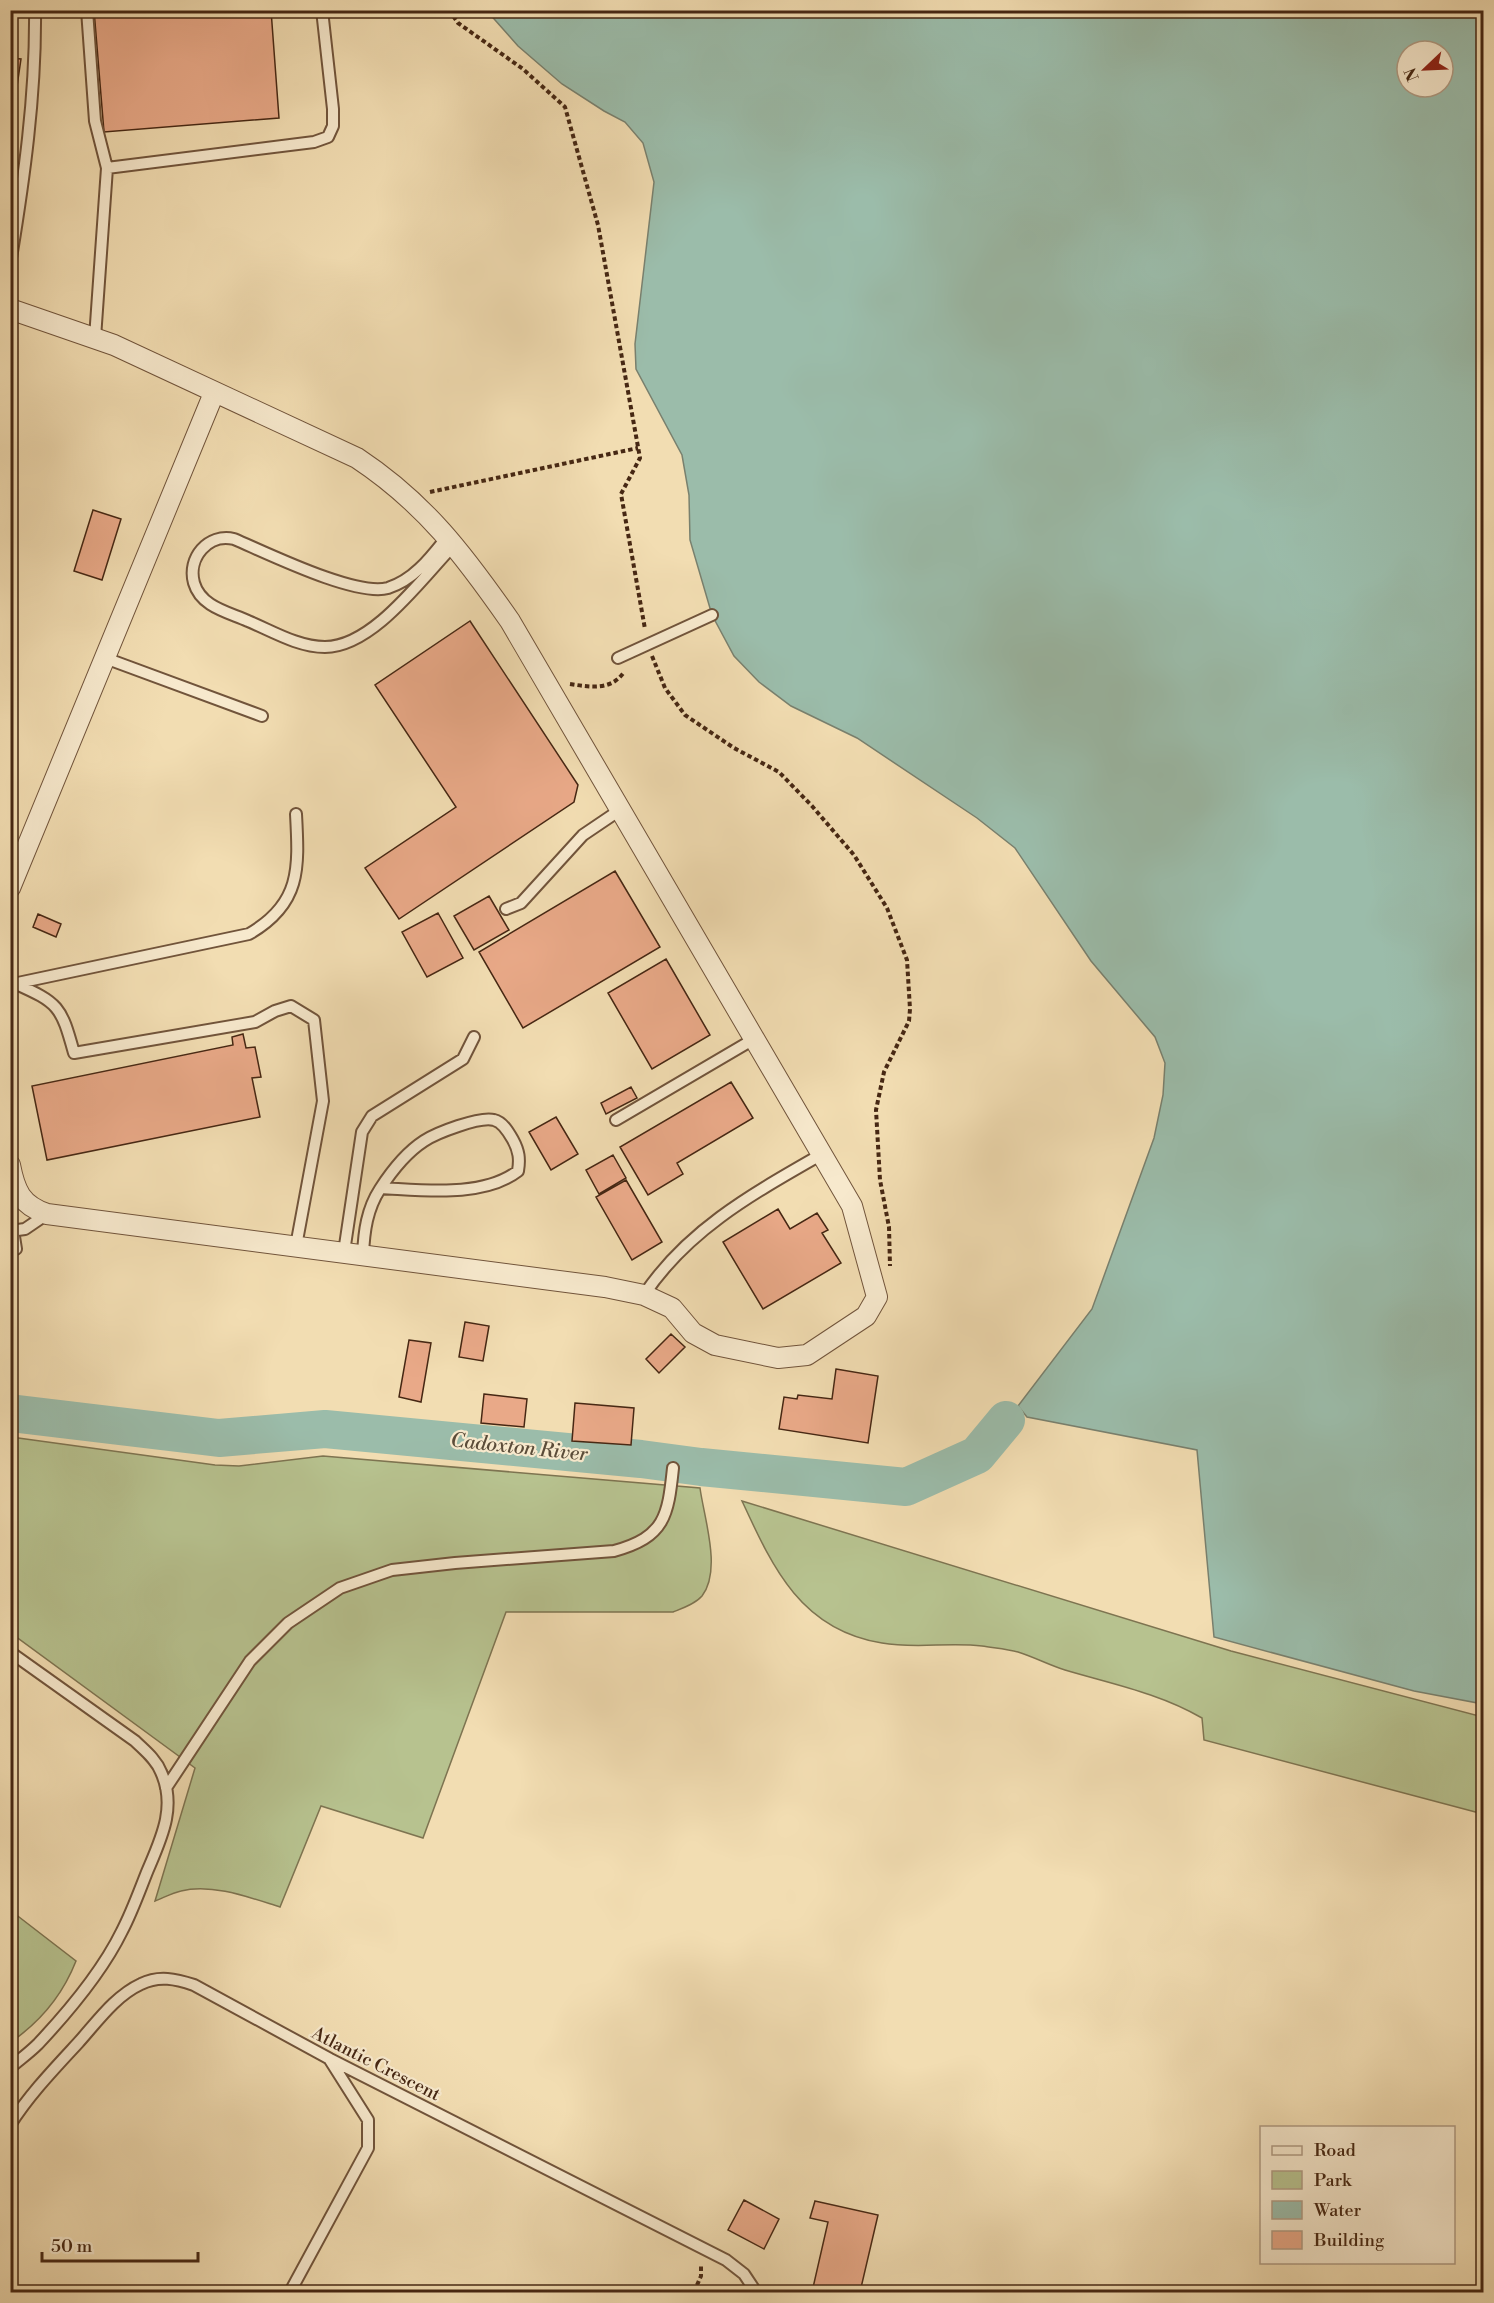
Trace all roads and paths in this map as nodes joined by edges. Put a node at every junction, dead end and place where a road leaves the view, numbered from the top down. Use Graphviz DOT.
graph roads {
  1 [pos="35,10"];
  2 [pos="87,10"];
  3 [pos="322,10"];
  4 [pos="449,10"];
  5 [pos="107,168"];
  6 [pos="10,264"];
  7 [pos="10,309"];
  8 [pos="95,338"];
  9 [pos="214,393"];
  10 [pos="638,448"];
  11 [pos="409,496"];
  12 [pos="450,541"];
  13 [pos="712,615"];
  14 [pos="648,644"];
  15 [pos="630,652"];
  16 [pos="105,658"];
  17 [pos="618,658"];
  18 [pos="550,690"];
  19 [pos="262,716"];
  20 [pos="620,810"];
  21 [pos="296,814"];
  22 [pos="10,888"];
  23 [pos="506,909"];
  24 [pos="12,984"];
  25 [pos="474,1037"];
  26 [pos="754,1039"];
  27 [pos="616,1120"];
  28 [pos="822,1154"];
  29 [pos="10,1165"];
  30 [pos="381,1188"];
  31 [pos="47,1214"];
  32 [pos="12,1230"];
  33 [pos="296,1246"];
  34 [pos="16,1249"];
  35 [pos="354,1254"];
  36 [pos="890,1270"];
  37 [pos="644,1295"];
  38 [pos="673,1468"];
  39 [pos="10,1652"];
  40 [pos="166,1788"];
  41 [pos="330,2059"];
  42 [pos="10,2068"];
  43 [pos="10,2125"];
  44 [pos="701,2248"];
  45 [pos="290,2292"];
  46 [pos="694,2292"];
  47 [pos="756,2292"];
  1 -- 6 [label="lane"];
  2 -- 5 [label="lane"];
  3 -- 5 [label="lane"];
  4 -- 10 [label="path"];
  5 -- 8 [label="lane"];
  7 -- 8 [label="street"];
  8 -- 9 [label="street"];
  9 -- 11 [label="street"];
  9 -- 16 [label="street"];
  10 -- 11 [label="path"];
  10 -- 14 [label="path"];
  11 -- 12 [label="street"];
  12 -- 12 [label="lane"];
  12 -- 18 [label="street"];
  13 -- 14 [label="lane"];
  14 -- 15 [label="lane"];
  14 -- 36 [label="path"];
  15 -- 17 [label="lane"];
  15 -- 18 [label="path"];
  16 -- 19 [label="lane"];
  16 -- 22 [label="street"];
  18 -- 20 [label="street"];
  20 -- 23 [label="lane"];
  20 -- 26 [label="street"];
  21 -- 24 [label="lane"];
  24 -- 33 [label="lane"];
  25 -- 35 [label="lane"];
  26 -- 27 [label="lane"];
  26 -- 28 [label="street"];
  28 -- 37 [label="lane"];
  28 -- 37 [label="street"];
  29 -- 31 [label="street"];
  30 -- 30 [label="lane"];
  30 -- 35 [label="lane"];
  31 -- 32 [label="lane"];
  31 -- 33 [label="street"];
  32 -- 34 [label="lane"];
  33 -- 35 [label="street"];
  35 -- 37 [label="street"];
  38 -- 40 [label="lane"];
  39 -- 40 [label="lane"];
  40 -- 42 [label="lane"];
  41 -- 43 [label="lane, Atlantic Crescent"];
  41 -- 44 [label="lane, Atlantic Crescent"];
  41 -- 45 [label="lane"];
  44 -- 46 [label="path"];
  44 -- 47 [label="lane, Atlantic Crescent"];
}
